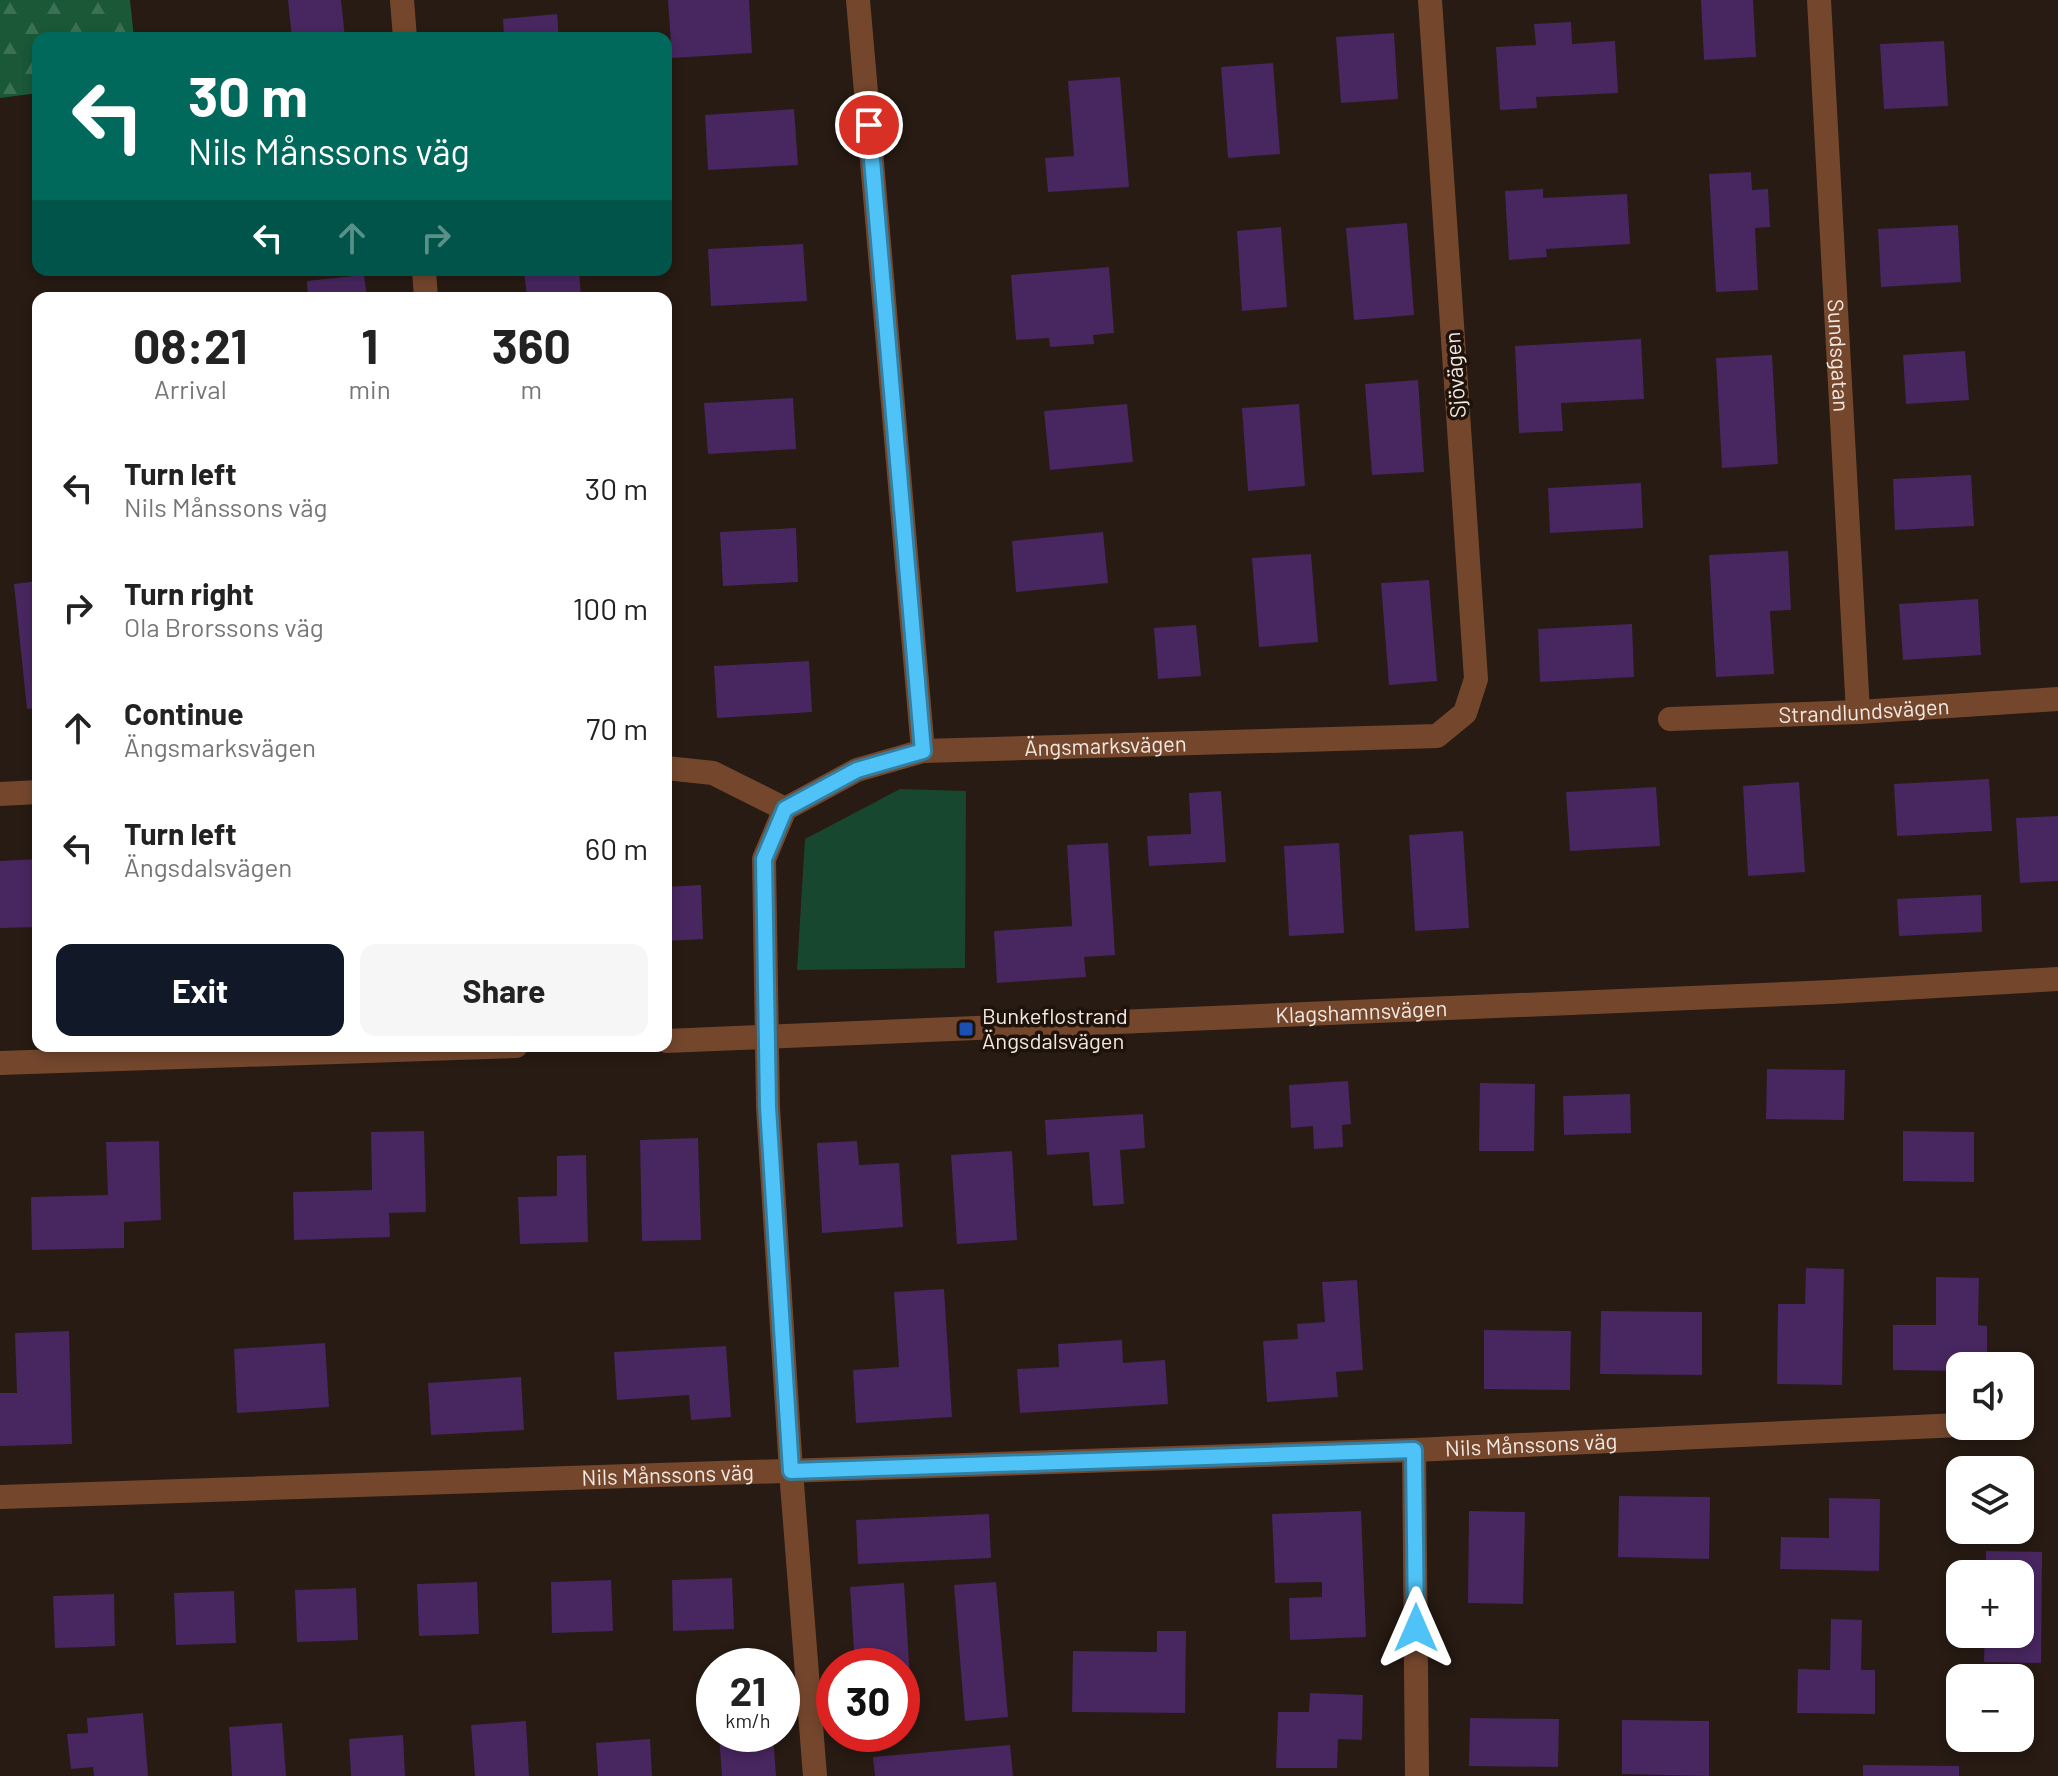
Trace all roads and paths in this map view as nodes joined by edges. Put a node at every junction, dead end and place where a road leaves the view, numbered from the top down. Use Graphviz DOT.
graph roads {
  1 [pos="402,0"];
  2 [pos="858,0"];
  3 [pos="1430,0"];
  4 [pos="1819,0"];
  5 [pos="405,32"];
  6 [pos="2058,699"];
  7 [pos="1858,712"];
  8 [pos="1670,719"];
  9 [pos="1437,736"];
  10 [pos="923,751"];
  11 [pos="672,769"];
  12 [pos="32,792"];
  13 [pos="0,794"];
  14 [pos="785,809"];
  15 [pos="2058,979"];
  16 [pos="767,1038"];
  17 [pos="672,1041"];
  18 [pos="334,1052"];
  19 [pos="0,1063"];
  20 [pos="1946,1426"];
  21 [pos="1414,1450"];
  22 [pos="791,1471"];
  23 [pos="0,1497"];
  24 [pos="815,1776"];
  25 [pos="1417,1776"];
  1 -- 5 [label="street"];
  2 -- 10 [label="street"];
  3 -- 9 [label="street, Sjövägen"];
  4 -- 7 [label="street, Sundsgatan"];
  6 -- 7 [label="street, Strandlundsvägen"];
  7 -- 8 [label="street, Strandlundsvägen"];
  9 -- 10 [label="street, Ängsmarksvägen"];
  10 -- 14 [label="street, Ängsmarksvägen"];
  11 -- 14 [label="street"];
  12 -- 13 [label="street"];
  14 -- 16 [label="street"];
  15 -- 16 [label="street, Klagshamnsvägen"];
  16 -- 17 [label="street, Klagshamnsvägen"];
  16 -- 22 [label="street"];
  18 -- 19 [label="street"];
  20 -- 21 [label="street, Nils Månssons väg"];
  21 -- 22 [label="street, Nils Månssons väg"];
  21 -- 25 [label="street"];
  22 -- 23 [label="street, Nils Månssons väg"];
  22 -- 24 [label="street"];
}
